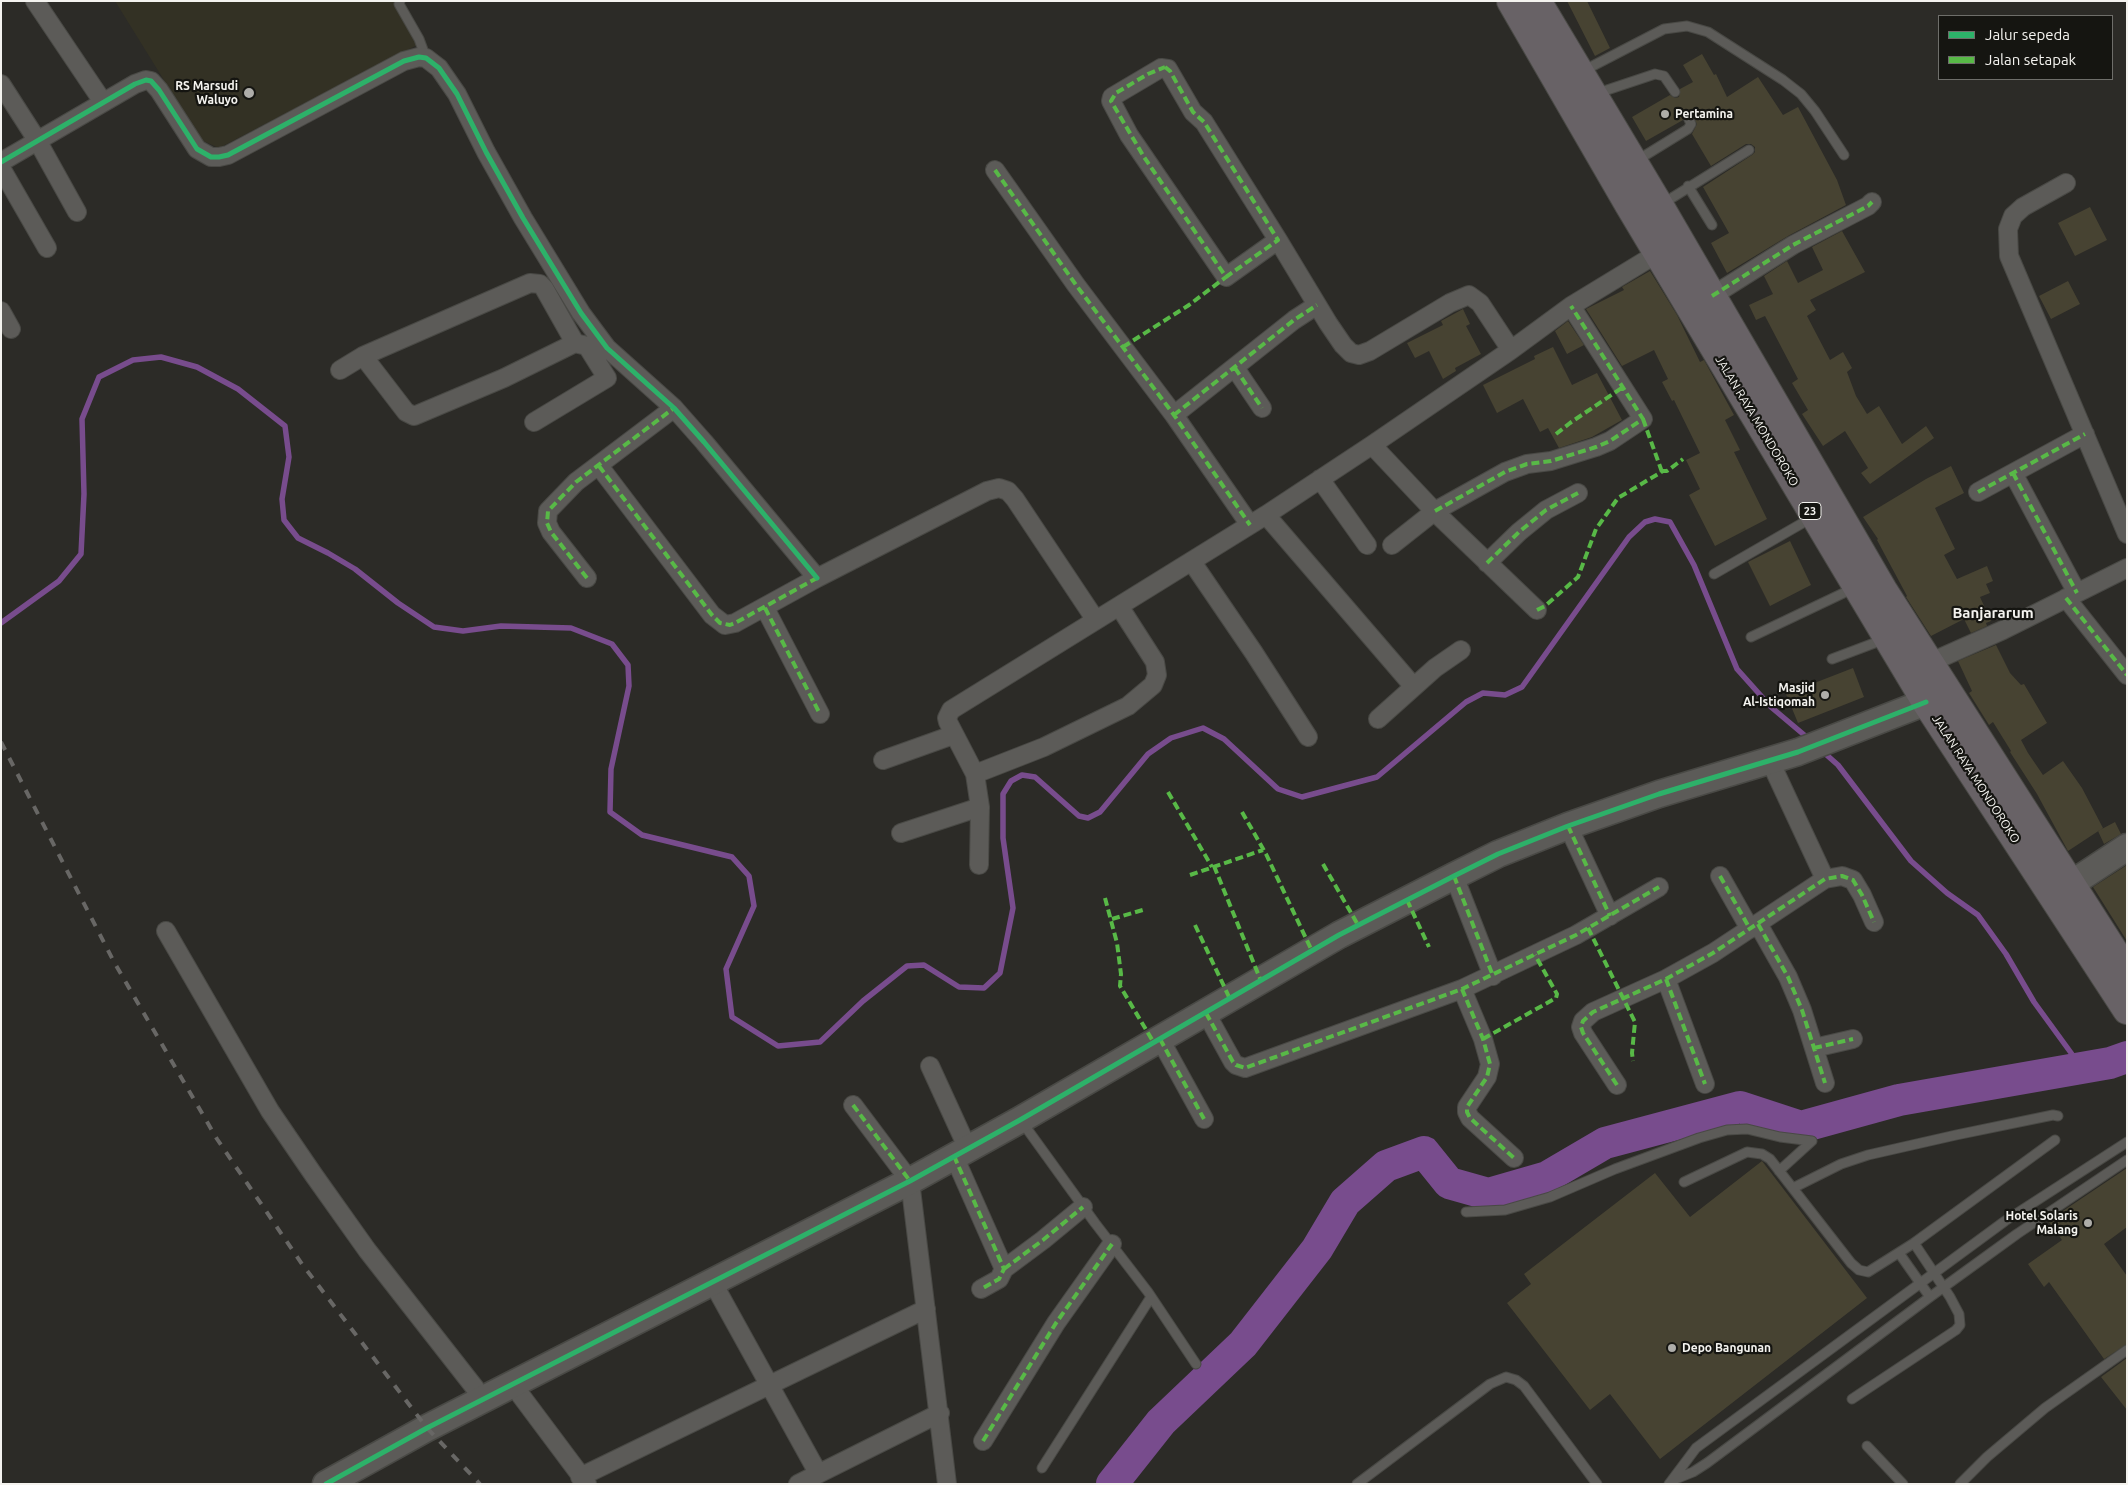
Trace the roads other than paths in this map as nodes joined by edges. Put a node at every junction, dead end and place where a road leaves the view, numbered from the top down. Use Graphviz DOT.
graph roads {
  1 [pos="35,1"];
  2 [pos="400,1"];
  3 [pos="1511,1"];
  4 [pos="1537,1"];
  5 [pos="426,58"];
  6 [pos="1,84"];
  7 [pos="1592,92"];
  8 [pos="1675,92"];
  9 [pos="103,102"];
  10 [pos="1688,117"];
  11 [pos="37,140"];
  12 [pos="1749,150"];
  13 [pos="1639,155"];
  14 [pos="1844,155"];
  15 [pos="1,162"];
  16 [pos="1,168"];
  17 [pos="995,170"];
  18 [pos="2066,183"];
  19 [pos="1688,186"];
  20 [pos="1647,201"];
  21 [pos="1872,202"];
  22 [pos="77,212"];
  23 [pos="1712,225"];
  24 [pos="1278,240"];
  25 [pos="48,248"];
  26 [pos="1658,253"];
  27 [pos="568,292"];
  28 [pos="1712,296"];
  29 [pos="552,301"];
  30 [pos="1317,305"];
  31 [pos="1571,306"];
  32 [pos="1,311"];
  33 [pos="581,313"];
  34 [pos="564,322"];
  35 [pos="11,329"];
  36 [pos="575,343"];
  37 [pos="1511,350"];
  38 [pos="363,356"];
  39 [pos="1235,368"];
  40 [pos="340,370"];
  41 [pos="674,408"];
  42 [pos="1262,408"];
  43 [pos="1174,415"];
  44 [pos="534,422"];
  45 [pos="2085,434"];
  46 [pos="1372,445"];
  47 [pos="598,466"];
  48 [pos="2013,473"];
  49 [pos="1320,479"];
  50 [pos="1978,492"];
  51 [pos="1578,493"];
  52 [pos="1435,511"];
  53 [pos="1266,515"];
  54 [pos="1813,516"];
  55 [pos="1250,525"];
  56 [pos="2127,534"];
  57 [pos="1367,545"];
  58 [pos="1392,545"];
  59 [pos="1192,562"];
  60 [pos="1487,563"];
  61 [pos="2127,568"];
  62 [pos="1714,574"];
  63 [pos="587,578"];
  64 [pos="816,578"];
  65 [pos="1857,587"];
  66 [pos="2072,596"];
  67 [pos="1119,606"];
  68 [pos="765,608"];
  69 [pos="1538,610"];
  70 [pos="1095,620"];
  71 [pos="1751,637"];
  72 [pos="1888,638"];
  73 [pos="1460,650"];
  74 [pos="1832,659"];
  75 [pos="1929,664"];
  76 [pos="2127,675"];
  77 [pos="1414,687"];
  78 [pos="1926,702"];
  79 [pos="820,714"];
  80 [pos="1378,719"];
  81 [pos="953,735"];
  82 [pos="1308,737"];
  83 [pos="884,760"];
  84 [pos="1770,761"];
  85 [pos="975,774"];
  86 [pos="980,807"];
  87 [pos="1568,826"];
  88 [pos="901,833"];
  89 [pos="2127,846"];
  90 [pos="979,866"];
  91 [pos="1454,876"];
  92 [pos="1720,876"];
  93 [pos="1825,879"];
  94 [pos="2071,884"];
  95 [pos="1659,887"];
  96 [pos="1610,916"];
  97 [pos="1874,922"];
  98 [pos="1754,926"];
  99 [pos="166,931"];
  100 [pos="2127,972"];
  101 [pos="1492,976"];
  102 [pos="1666,979"];
  103 [pos="1462,989"];
  104 [pos="2127,1010"];
  105 [pos="1206,1013"];
  106 [pos="1160,1039"];
  107 [pos="1853,1039"];
  108 [pos="1814,1048"];
  109 [pos="930,1066"];
  110 [pos="1825,1083"];
  111 [pos="1705,1084"];
  112 [pos="1616,1085"];
  113 [pos="853,1105"];
  114 [pos="2058,1116"];
  115 [pos="1020,1120"];
  116 [pos="1204,1120"];
  117 [pos="2055,1140"];
  118 [pos="2127,1142"];
  119 [pos="961,1152"];
  120 [pos="1514,1158"];
  121 [pos="2127,1160"];
  122 [pos="1779,1171"];
  123 [pos="910,1181"];
  124 [pos="1684,1182"];
  125 [pos="1793,1188"];
  126 [pos="1083,1207"];
  127 [pos="1466,1212"];
  128 [pos="1914,1243"];
  129 [pos="1112,1244"];
  130 [pos="1899,1253"];
  131 [pos="1004,1269"];
  132 [pos="1934,1272"];
  133 [pos="713,1283"];
  134 [pos="1919,1283"];
  135 [pos="1944,1287"];
  136 [pos="981,1289"];
  137 [pos="1151,1297"];
  138 [pos="1930,1297"];
  139 [pos="926,1309"];
  140 [pos="2127,1350"];
  141 [pos="1196,1364"];
  142 [pos="513,1385"];
  143 [pos="770,1385"];
  144 [pos="482,1400"];
  145 [pos="1852,1400"];
  146 [pos="940,1413"];
  147 [pos="983,1441"];
  148 [pos="1867,1446"];
  149 [pos="1042,1468"];
  150 [pos="818,1473"];
  151 [pos="583,1480"];
  152 [pos="1671,1482"];
  153 [pos="326,1484"];
  154 [pos="798,1484"];
  155 [pos="947,1484"];
  156 [pos="1357,1484"];
  157 [pos="1597,1484"];
  158 [pos="1903,1484"];
  159 [pos="1960,1484"];
  1 -- 9 [label="street"];
  2 -- 5 [label="lane"];
  3 -- 7 [label="highway, JALAN RAYA MONDOROKO / 23"];
  4 -- 7 [label="highway, JALAN RAYA MONDOROKO / 23"];
  5 -- 9 [label="street"];
  5 -- 27 [label="street"];
  6 -- 11 [label="street"];
  7 -- 8 [label="lane"];
  7 -- 13 [label="highway, JALAN RAYA MONDOROKO / 23"];
  7 -- 14 [label="lane"];
  7 -- 20 [label="highway, JALAN RAYA MONDOROKO / 23"];
  9 -- 11 [label="street"];
  10 -- 13 [label="lane"];
  11 -- 15 [label="street"];
  11 -- 22 [label="street"];
  12 -- 19 [label="lane"];
  13 -- 20 [label="highway, JALAN RAYA MONDOROKO / 23"];
  16 -- 25 [label="street"];
  17 -- 43 [label="street"];
  18 -- 45 [label="street"];
  19 -- 20 [label="lane"];
  19 -- 23 [label="lane"];
  20 -- 26 [label="highway, JALAN RAYA MONDOROKO / 23"];
  20 -- 28 [label="highway, JALAN RAYA MONDOROKO / 23"];
  21 -- 28 [label="street"];
  24 -- 24 [label="street"];
  24 -- 30 [label="street"];
  26 -- 31 [label="street"];
  26 -- 54 [label="highway, JALAN RAYA MONDOROKO / 23"];
  27 -- 29 [label="street"];
  27 -- 33 [label="street"];
  28 -- 75 [label="highway, JALAN RAYA MONDOROKO / 23"];
  29 -- 34 [label="street"];
  29 -- 38 [label="street"];
  30 -- 37 [label="street"];
  30 -- 39 [label="street"];
  31 -- 37 [label="street"];
  31 -- 52 [label="street"];
  32 -- 35 [label="street"];
  33 -- 34 [label="street"];
  33 -- 41 [label="street"];
  34 -- 36 [label="street"];
  36 -- 38 [label="street"];
  36 -- 44 [label="street"];
  37 -- 46 [label="street"];
  38 -- 40 [label="street"];
  39 -- 42 [label="street"];
  39 -- 43 [label="street"];
  41 -- 47 [label="street"];
  41 -- 64 [label="street"];
  43 -- 55 [label="street"];
  45 -- 48 [label="street"];
  45 -- 56 [label="street"];
  46 -- 49 [label="street"];
  46 -- 52 [label="street"];
  47 -- 63 [label="street"];
  47 -- 68 [label="street"];
  48 -- 50 [label="street"];
  48 -- 66 [label="street"];
  49 -- 53 [label="street"];
  49 -- 57 [label="street"];
  51 -- 60 [label="street"];
  52 -- 58 [label="street"];
  52 -- 60 [label="street"];
  53 -- 55 [label="street"];
  53 -- 77 [label="street"];
  54 -- 62 [label="lane"];
  54 -- 65 [label="highway, JALAN RAYA MONDOROKO / 23"];
  55 -- 59 [label="street"];
  59 -- 67 [label="street"];
  59 -- 82 [label="street"];
  60 -- 69 [label="street"];
  61 -- 66 [label="street"];
  64 -- 68 [label="street"];
  64 -- 70 [label="street"];
  65 -- 71 [label="lane"];
  65 -- 72 [label="highway, JALAN RAYA MONDOROKO / 23"];
  66 -- 75 [label="street"];
  66 -- 76 [label="street"];
  67 -- 70 [label="street"];
  67 -- 85 [label="street"];
  68 -- 79 [label="street"];
  70 -- 81 [label="street"];
  72 -- 74 [label="lane"];
  72 -- 78 [label="highway, JALAN RAYA MONDOROKO / 23"];
  73 -- 77 [label="street"];
  75 -- 94 [label="highway, JALAN RAYA MONDOROKO / 23"];
  77 -- 80 [label="street"];
  78 -- 84 [label="street"];
  78 -- 104 [label="highway, JALAN RAYA MONDOROKO / 23"];
  81 -- 83 [label="street"];
  81 -- 85 [label="street"];
  84 -- 87 [label="street"];
  84 -- 93 [label="street"];
  85 -- 86 [label="street"];
  86 -- 88 [label="street"];
  86 -- 90 [label="street"];
  87 -- 91 [label="street"];
  87 -- 96 [label="street"];
  89 -- 94 [label="street"];
  91 -- 101 [label="street"];
  91 -- 105 [label="street"];
  92 -- 98 [label="street"];
  93 -- 97 [label="street"];
  93 -- 98 [label="street"];
  94 -- 100 [label="highway, JALAN RAYA MONDOROKO / 23"];
  95 -- 96 [label="street"];
  96 -- 101 [label="street"];
  98 -- 102 [label="street"];
  98 -- 108 [label="street"];
  99 -- 144 [label="street"];
  101 -- 103 [label="street"];
  102 -- 111 [label="street"];
  102 -- 112 [label="street"];
  103 -- 105 [label="street"];
  103 -- 120 [label="street"];
  105 -- 106 [label="street"];
  106 -- 115 [label="street"];
  106 -- 116 [label="street"];
  107 -- 108 [label="street"];
  108 -- 110 [label="street"];
  109 -- 119 [label="street"];
  113 -- 123 [label="street"];
  114 -- 125 [label="lane"];
  115 -- 119 [label="street"];
  115 -- 126 [label="lane"];
  117 -- 128 [label="lane"];
  118 -- 132 [label="lane"];
  119 -- 123 [label="street"];
  119 -- 131 [label="street"];
  121 -- 135 [label="lane"];
  122 -- 124 [label="lane"];
  122 -- 125 [label="lane"];
  122 -- 127 [label="lane"];
  123 -- 133 [label="street"];
  123 -- 139 [label="street"];
  125 -- 130 [label="lane"];
  126 -- 129 [label="lane"];
  126 -- 131 [label="street"];
  128 -- 130 [label="lane"];
  128 -- 132 [label="lane"];
  129 -- 137 [label="lane"];
  129 -- 147 [label="street"];
  130 -- 134 [label="lane"];
  131 -- 136 [label="street"];
  132 -- 134 [label="lane"];
  132 -- 135 [label="lane"];
  133 -- 142 [label="street"];
  133 -- 143 [label="street"];
  134 -- 138 [label="lane"];
  134 -- 152 [label="lane"];
  135 -- 138 [label="lane"];
  135 -- 145 [label="lane"];
  137 -- 141 [label="lane"];
  137 -- 149 [label="lane"];
  138 -- 152 [label="lane"];
  139 -- 143 [label="street"];
  139 -- 146 [label="street"];
  140 -- 159 [label="lane"];
  142 -- 144 [label="street"];
  142 -- 151 [label="street"];
  143 -- 150 [label="street"];
  143 -- 151 [label="street"];
  144 -- 153 [label="street"];
  146 -- 150 [label="street"];
  146 -- 155 [label="street"];
  148 -- 158 [label="lane"];
  150 -- 154 [label="street"];
  156 -- 157 [label="lane"];
}
